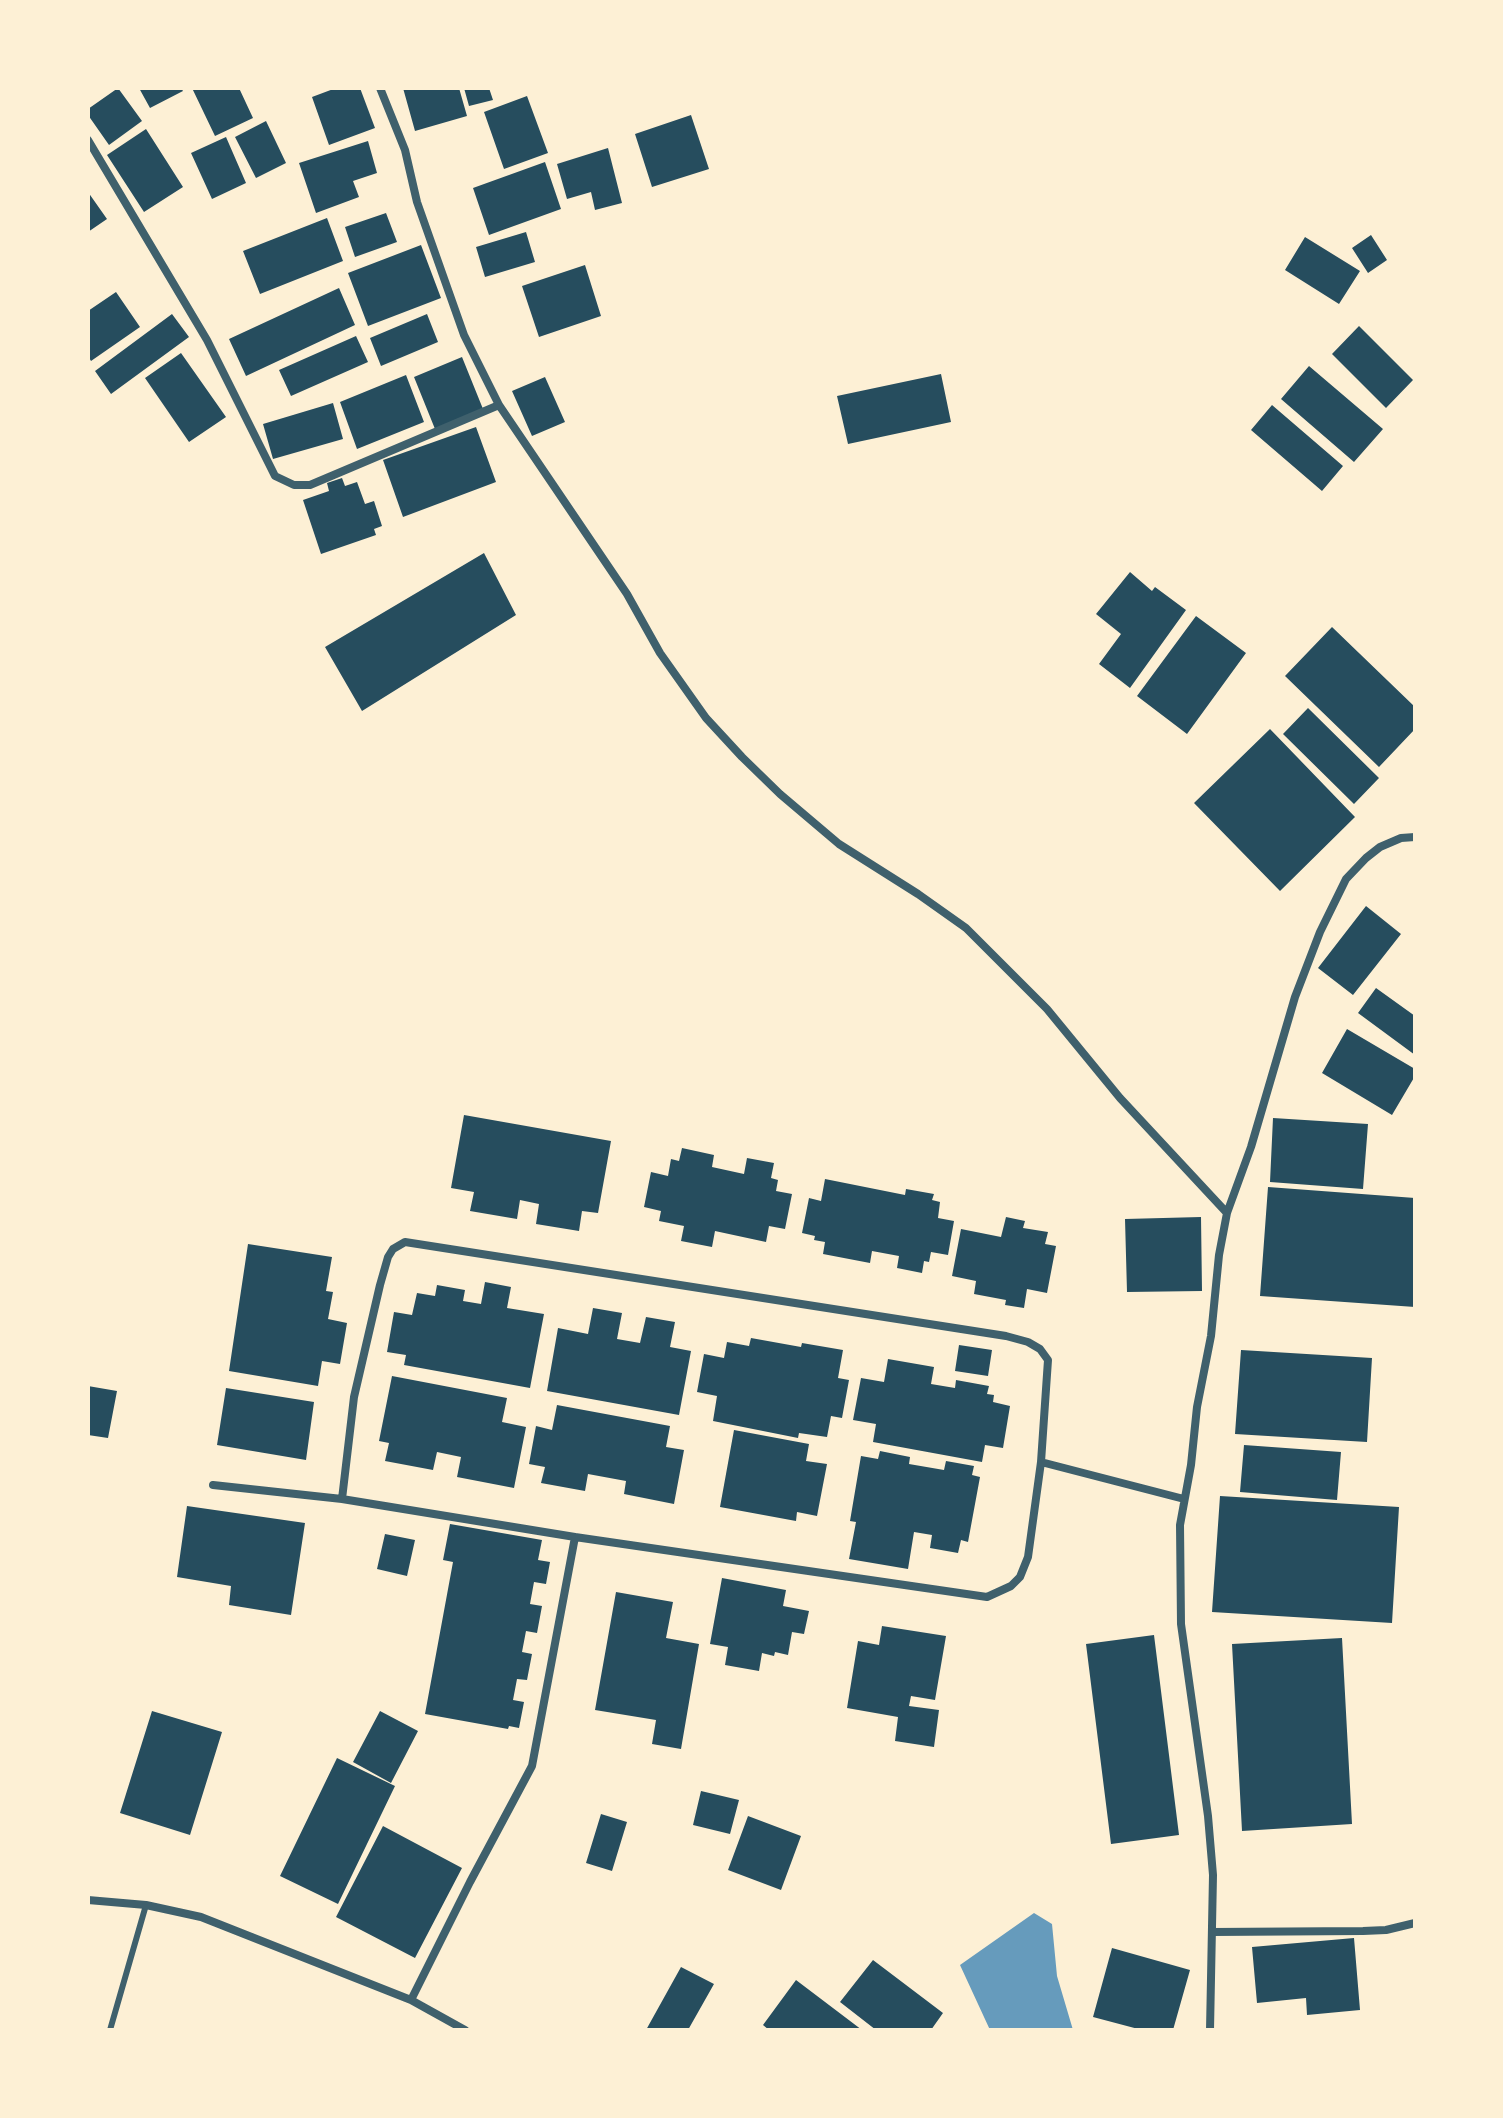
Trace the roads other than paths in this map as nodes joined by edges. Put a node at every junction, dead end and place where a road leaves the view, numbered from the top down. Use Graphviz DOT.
graph roads {
  1 [pos="380,88"];
  2 [pos="88,140"];
  3 [pos="499,405"];
  4 [pos="1415,837"];
  5 [pos="1227,1213"];
  6 [pos="1041,1462"];
  7 [pos="213,1485"];
  8 [pos="342,1499"];
  9 [pos="1184,1499"];
  10 [pos="575,1537"];
  11 [pos="88,1900"];
  12 [pos="146,1905"];
  13 [pos="1415,1923"];
  14 [pos="1212,1932"];
  15 [pos="411,2000"];
  16 [pos="110,2030"];
  17 [pos="465,2030"];
  18 [pos="1210,2030"];
  1 -- 3 [label="street"];
  2 -- 3 [label="street"];
  3 -- 5 [label="street"];
  4 -- 5 [label="street"];
  5 -- 9 [label="street"];
  6 -- 8 [label="street"];
  6 -- 9 [label="street"];
  6 -- 10 [label="street"];
  7 -- 8 [label="street"];
  8 -- 10 [label="street"];
  9 -- 14 [label="street"];
  10 -- 15 [label="street"];
  11 -- 12 [label="street"];
  12 -- 15 [label="street"];
  12 -- 16 [label="lane"];
  13 -- 14 [label="street"];
  14 -- 18 [label="street"];
  15 -- 17 [label="street"];
}
